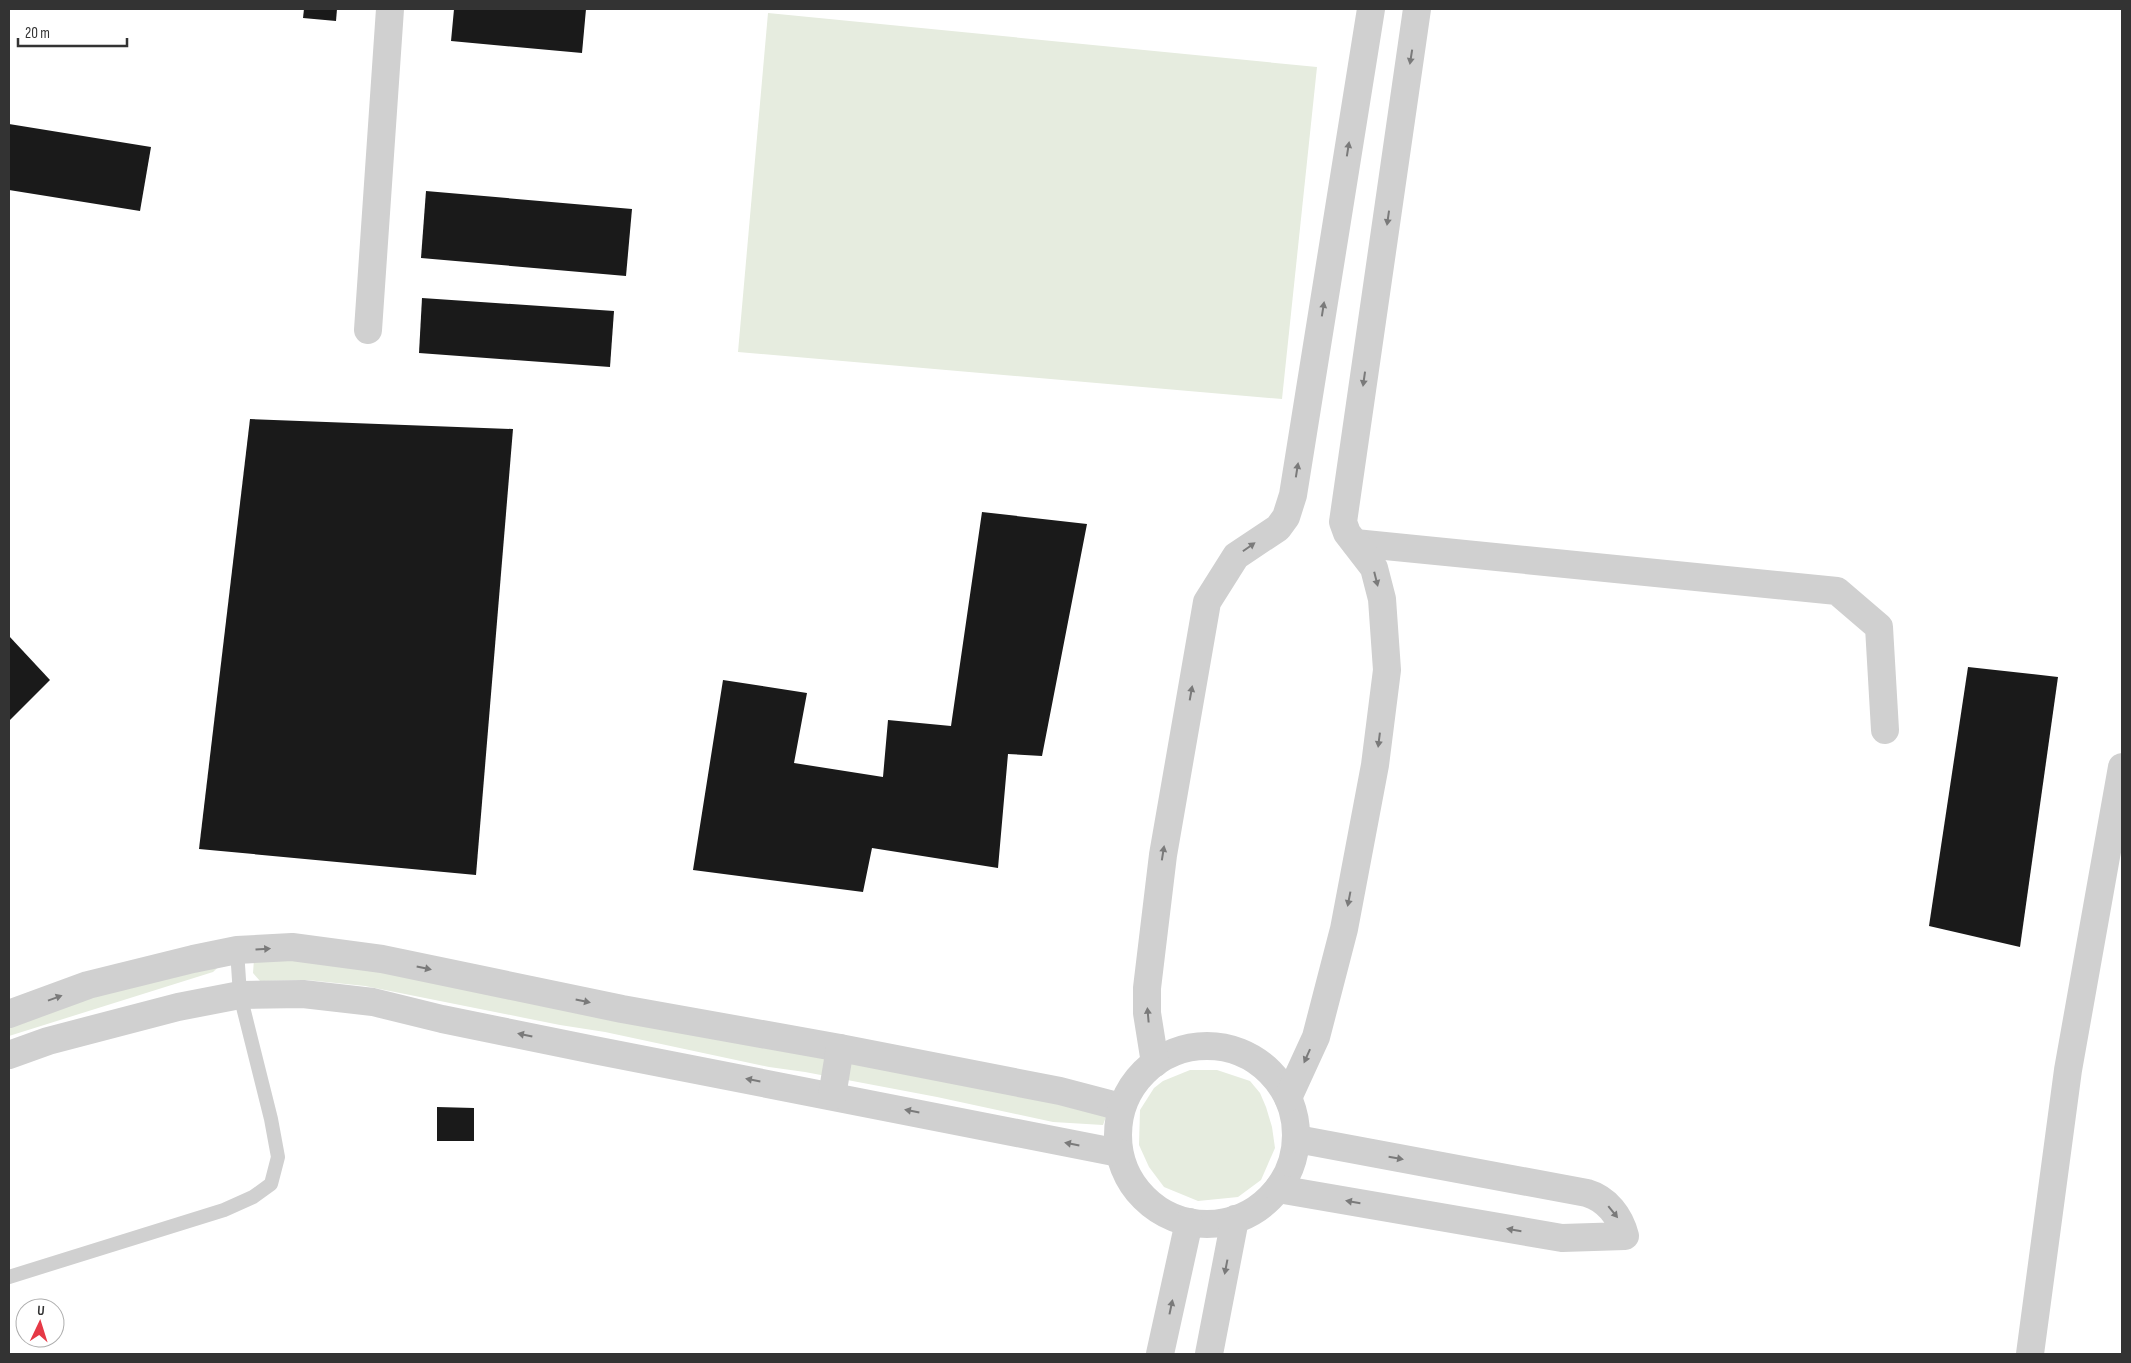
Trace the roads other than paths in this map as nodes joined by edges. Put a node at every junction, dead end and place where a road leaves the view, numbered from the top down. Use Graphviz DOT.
graph roads {
  1 [pos="390,9"];
  2 [pos="1371,9"];
  3 [pos="1418,9"];
  4 [pos="368,330"];
  5 [pos="1355,543"];
  6 [pos="1885,730"];
  7 [pos="2122,767"];
  8 [pos="237,950"];
  9 [pos="240,995"];
  10 [pos="9,1014"];
  11 [pos="840,1048"];
  12 [pos="9,1055"];
  13 [pos="1155,1063"];
  14 [pos="832,1096"];
  15 [pos="1288,1098"];
  16 [pos="1121,1107"];
  17 [pos="1297,1139"];
  18 [pos="1119,1153"];
  19 [pos="1278,1189"];
  20 [pos="1235,1219"];
  21 [pos="1189,1222"];
  22 [pos="9,1277"];
  23 [pos="1160,1354"];
  24 [pos="1209,1354"];
  25 [pos="2030,1354"];
  1 -- 4 [label="street"];
  13 -- 2 [label="street, one-way"];
  3 -- 5 [label="street, one-way"];
  5 -- 6 [label="street"];
  5 -- 15 [label="street, one-way"];
  7 -- 25 [label="street"];
  8 -- 9 [label="lane"];
  10 -- 8 [label="street, one-way"];
  8 -- 11 [label="street, one-way"];
  9 -- 12 [label="street"];
  14 -- 9 [label="street, one-way"];
  9 -- 22 [label="lane"];
  11 -- 14 [label="street"];
  11 -- 16 [label="street"];
  13 -- 15 [label="street"];
  13 -- 16 [label="street"];
  18 -- 14 [label="street, one-way"];
  15 -- 17 [label="street"];
  16 -- 18 [label="street"];
  17 -- 19 [label="street"];
  17 -- 19 [label="street, one-way"];
  18 -- 21 [label="street"];
  19 -- 20 [label="street"];
  20 -- 21 [label="street"];
  20 -- 24 [label="street, one-way"];
  23 -- 21 [label="street, one-way"];
}
